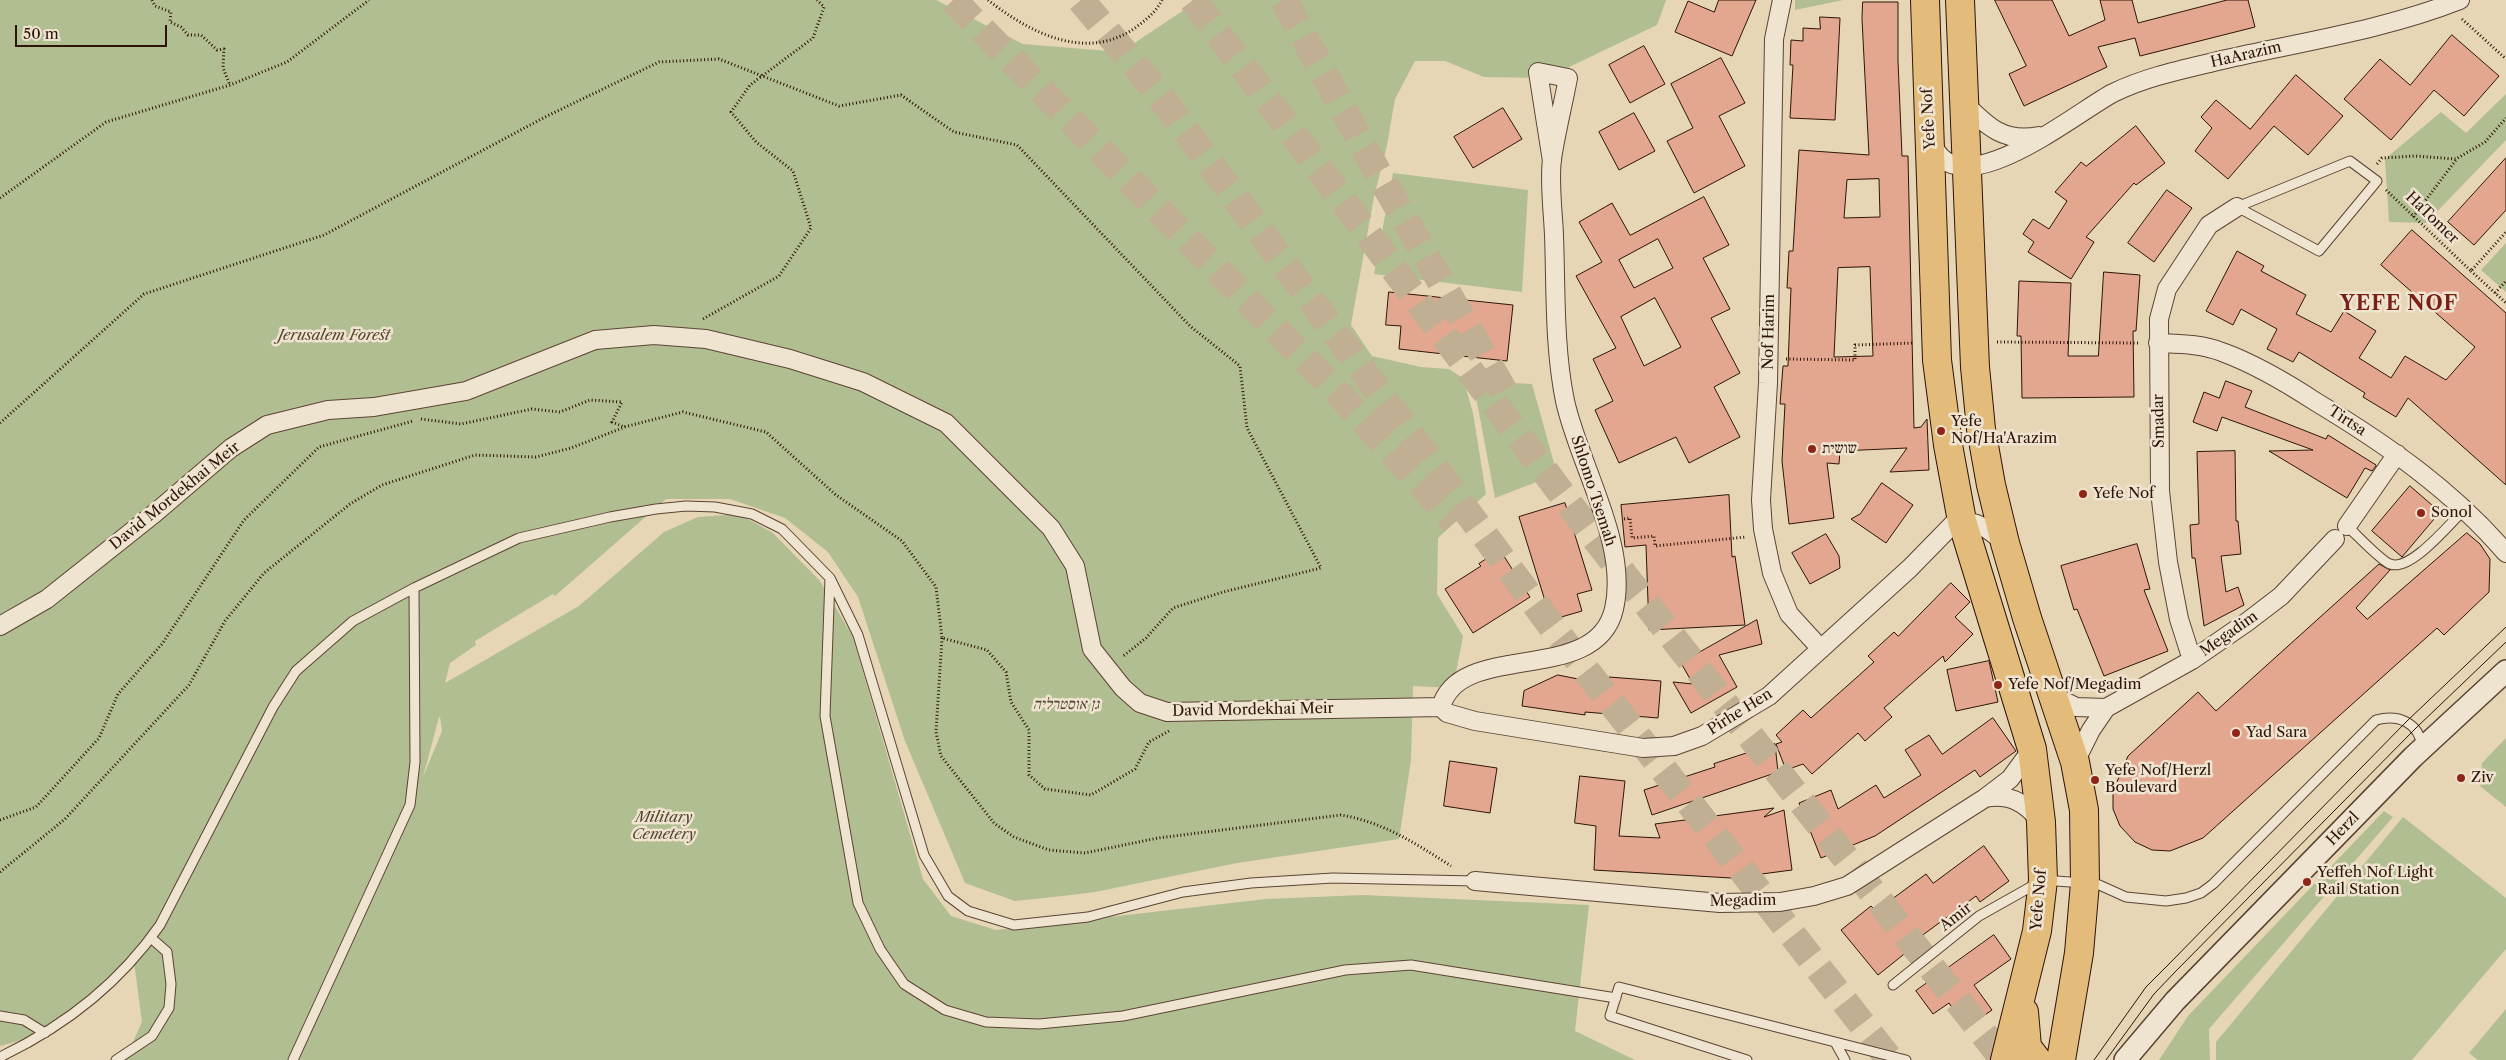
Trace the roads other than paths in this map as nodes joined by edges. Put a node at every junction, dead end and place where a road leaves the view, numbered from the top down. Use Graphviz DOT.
graph roads {
  1 [pos="1782,0"];
  2 [pos="1924,0"];
  3 [pos="1960,0"];
  4 [pos="2454,3"];
  5 [pos="1964,102"];
  6 [pos="2042,136"];
  7 [pos="1930,137"];
  8 [pos="1552,161"];
  9 [pos="1967,167"];
  10 [pos="2237,207"];
  11 [pos="2158,343"];
  12 [pos="2393,460"];
  13 [pos="2464,509"];
  14 [pos="1962,521"];
  15 [pos="2341,532"];
  16 [pos="2005,543"];
  17 [pos="2506,553"];
  18 [pos="830,578"];
  19 [pos="414,588"];
  20 [pos="0,626"];
  21 [pos="1821,649"];
  22 [pos="2192,660"];
  23 [pos="2506,671"];
  24 [pos="2052,690"];
  25 [pos="1441,707"];
  26 [pos="2106,708"];
  27 [pos="2422,747"];
  28 [pos="2032,749"];
  29 [pos="2075,762"];
  30 [pos="1985,798"];
  31 [pos="2040,822"];
  32 [pos="2042,880"];
  33 [pos="1475,881"];
  34 [pos="2084,883"];
  35 [pos="151,938"];
  36 [pos="1893,985"];
  37 [pos="1616,998"];
  38 [pos="0,1016"];
  39 [pos="2068,1026"];
  40 [pos="45,1032"];
  41 [pos="1835,1042"];
  42 [pos="0,1056"];
  43 [pos="2025,1057"];
  44 [pos="116,1060"];
  45 [pos="292,1060"];
  46 [pos="1747,1060"];
  47 [pos="1845,1060"];
  48 [pos="1906,1060"];
  49 [pos="2061,1060"];
  50 [pos="2074,1060"];
  51 [pos="2125,1060"];
  1 -- 21 [label="street, Nof Harim"];
  2 -- 7 [label="main road, Yefe Nof"];
  3 -- 5 [label="main road"];
  4 -- 6 [label="street, HaArazim"];
  5 -- 6 [label="street, HaArazim"];
  5 -- 9 [label="main road"];
  6 -- 9 [label="street, HaArazim"];
  7 -- 9 [label="street"];
  7 -- 14 [label="main road, Yefe Nof"];
  8 -- 25 [label="street, Shlomo Tsemah"];
  9 -- 16 [label="main road"];
  10 -- 10 [label="lane, Smadar"];
  10 -- 11 [label="street, Smadar"];
  11 -- 12 [label="street, Tirtsa"];
  11 -- 22 [label="street, Smadar"];
  12 -- 13 [label="street, Tirtsa"];
  12 -- 15 [label="street, Megadim"];
  13 -- 15 [label="lane"];
  13 -- 17 [label="street, Tirtsa"];
  14 -- 16 [label="street"];
  14 -- 21 [label="street, Pirhe Hen"];
  14 -- 28 [label="main road, Yefe Nof"];
  15 -- 22 [label="street, Megadim"];
  16 -- 24 [label="main road"];
  18 -- 19 [label="lane"];
  18 -- 33 [label="lane"];
  18 -- 37 [label="lane"];
  19 -- 35 [label="lane"];
  19 -- 45 [label="lane"];
  20 -- 25 [label="street, David Mordekhai Meir"];
  21 -- 25 [label="street, Pirhe Hen"];
  22 -- 26 [label="street, Megadim"];
  23 -- 27 [label="street, Herzl"];
  24 -- 26 [label="street"];
  24 -- 29 [label="main road"];
  26 -- 29 [label="street, Megadim"];
  27 -- 34 [label="lane"];
  27 -- 51 [label="street, Herzl"];
  28 -- 30 [label="street, Megadim"];
  28 -- 31 [label="main road, Yefe Nof"];
  29 -- 34 [label="main road"];
  30 -- 31 [label="street"];
  30 -- 33 [label="street, Megadim"];
  31 -- 32 [label="main road, Yefe Nof"];
  32 -- 34 [label="lane"];
  32 -- 36 [label="lane, Amir"];
  32 -- 43 [label="main road, Yefe Nof"];
  34 -- 39 [label="main road"];
  35 -- 40 [label="lane"];
  35 -- 44 [label="lane"];
  37 -- 41 [label="lane"];
  37 -- 46 [label="lane"];
  38 -- 40 [label="lane"];
  39 -- 49 [label="main road"];
  39 -- 50 [label="main road"];
  40 -- 42 [label="lane"];
  41 -- 47 [label="lane"];
  41 -- 48 [label="lane"];
}
